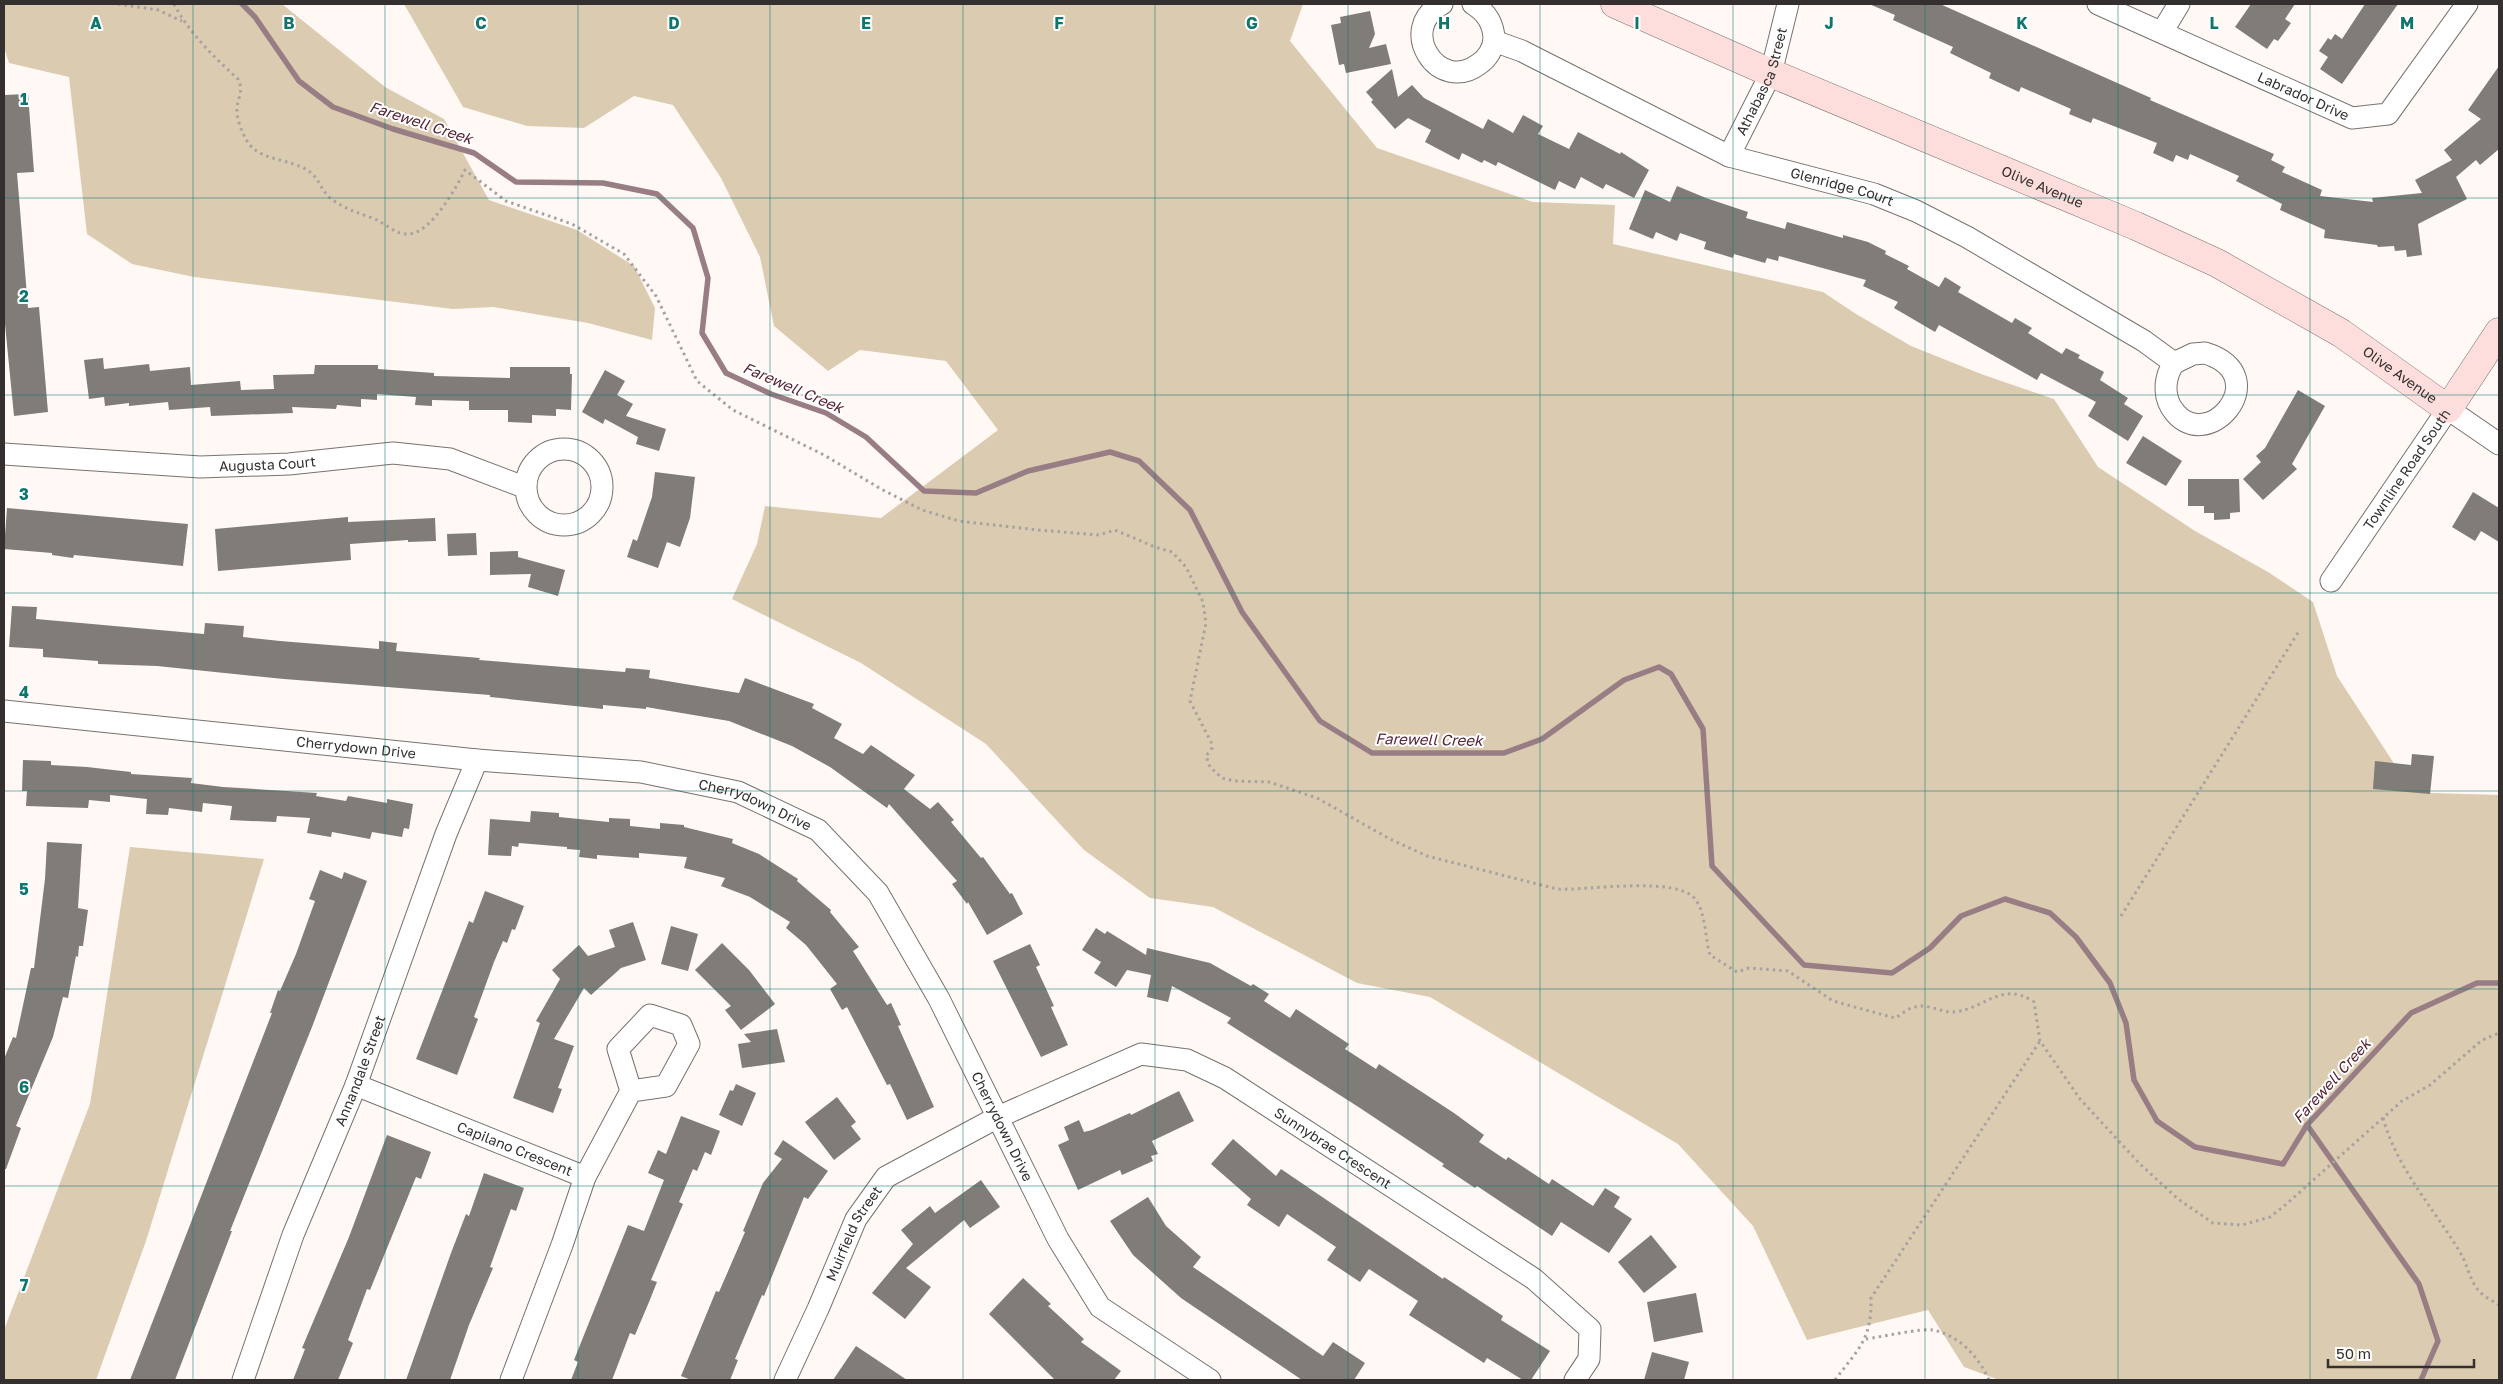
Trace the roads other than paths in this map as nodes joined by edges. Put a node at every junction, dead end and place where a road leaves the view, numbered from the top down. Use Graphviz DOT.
graph roads {
  1 [pos="1442,4"];
  2 [pos="1473,4"];
  3 [pos="1615,4"];
  4 [pos="1788,4"];
  5 [pos="2098,4"];
  6 [pos="2179,4"];
  7 [pos="2467,4"];
  8 [pos="2162,32"];
  9 [pos="1494,41"];
  10 [pos="1771,73"];
  11 [pos="1729,156"];
  12 [pos="2499,332"];
  13 [pos="2174,363"];
  14 [pos="2448,409"];
  15 [pos="2499,444"];
  16 [pos="4,454"];
  17 [pos="524,487"];
  18 [pos="2331,581"];
  19 [pos="4,711"];
  20 [pos="477,760"];
  21 [pos="356,1085"];
  22 [pos="631,1091"];
  23 [pos="998,1117"];
  24 [pos="585,1177"];
  25 [pos="243,1380"];
  26 [pos="511,1380"];
  27 [pos="785,1380"];
  28 [pos="1210,1380"];
  29 [pos="1575,1380"];
  1 -- 9 [label="street"];
  2 -- 9 [label="street"];
  3 -- 10 [label="main road, Olive Avenue"];
  4 -- 10 [label="street, Athabasca Street"];
  5 -- 8 [label="street, Labrador Drive"];
  6 -- 8 [label="street"];
  7 -- 8 [label="street, Labrador Drive"];
  9 -- 11 [label="street, Glenridge Court"];
  10 -- 11 [label="street, Athabasca Street"];
  10 -- 14 [label="main road, Olive Avenue"];
  11 -- 13 [label="street, Glenridge Court"];
  12 -- 14 [label="main road, Townline Road South"];
  14 -- 15 [label="street"];
  14 -- 18 [label="street, Townline Road South"];
  16 -- 17 [label="street, Augusta Court"];
  19 -- 20 [label="street, Cherrydown Drive"];
  20 -- 21 [label="street, Annandale Street"];
  20 -- 23 [label="street, Cherrydown Drive"];
  21 -- 24 [label="street, Capilano Crescent"];
  21 -- 25 [label="street, Annandale Street"];
  22 -- 24 [label="street"];
  23 -- 27 [label="street, Muirfield Street"];
  23 -- 28 [label="street, Cherrydown Drive"];
  23 -- 29 [label="street, Sunnybrae Crescent"];
  24 -- 26 [label="street, Capilano Crescent"];
}
